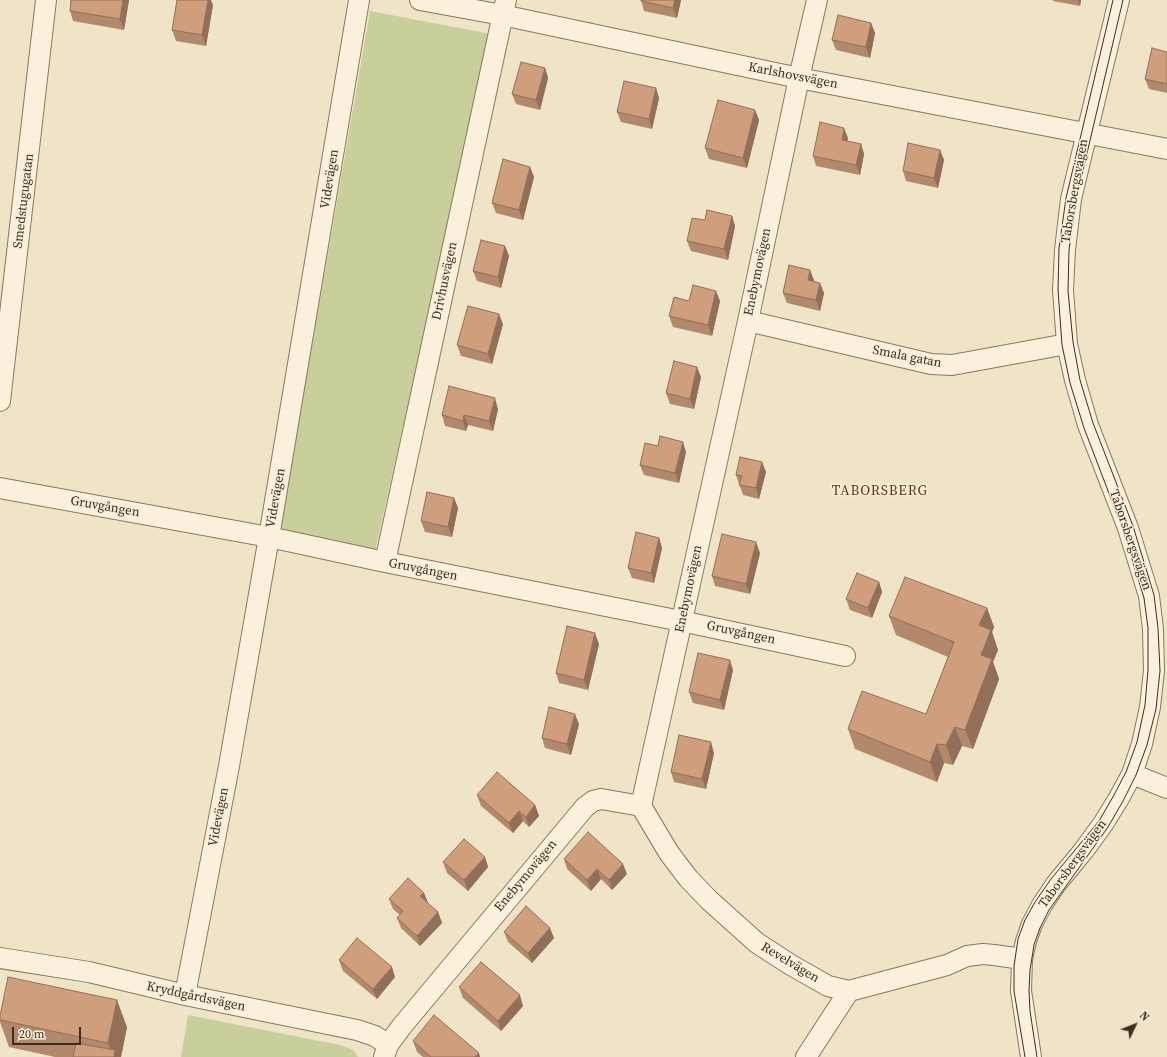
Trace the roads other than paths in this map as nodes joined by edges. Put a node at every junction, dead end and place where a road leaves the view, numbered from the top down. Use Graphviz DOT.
graph roads {
  1 [pos="46,0"];
  2 [pos="359,0"];
  3 [pos="420,0"];
  4 [pos="817,0"];
  5 [pos="1119,0"];
  6 [pos="504,8"];
  7 [pos="799,78"];
  8 [pos="1086,133"];
  9 [pos="1167,149"];
  10 [pos="748,321"];
  11 [pos="1067,344"];
  12 [pos="0,402"];
  13 [pos="0,488"];
  14 [pos="269,537"];
  15 [pos="386,562"];
  16 [pos="682,621"];
  17 [pos="845,656"];
  18 [pos="1132,774"];
  19 [pos="1167,788"];
  20 [pos="641,806"];
  21 [pos="0,958"];
  22 [pos="1022,959"];
  23 [pos="849,991"];
  24 [pos="186,995"];
  25 [pos="386,1051"];
  26 [pos="806,1057"];
  27 [pos="1031,1057"];
  1 -- 12 [label="street, Smedstugugatan"];
  2 -- 14 [label="street, Videvägen"];
  3 -- 6 [label="street, Karlshovsvägen"];
  4 -- 7 [label="street, Enebymovägen"];
  5 -- 8 [label="street, Taborsbergsvägen"];
  6 -- 7 [label="street, Karlshovsvägen"];
  6 -- 15 [label="street, Drivhusvägen"];
  7 -- 8 [label="street, Karlshovsvägen"];
  7 -- 10 [label="street, Enebymovägen"];
  8 -- 9 [label="street, Karlshovsvägen"];
  8 -- 11 [label="street, Taborsbergsvägen"];
  10 -- 11 [label="street, Smala gatan"];
  10 -- 16 [label="street, Enebymovägen"];
  11 -- 18 [label="street, Taborsbergsvägen"];
  13 -- 14 [label="street, Gruvgången"];
  14 -- 15 [label="street, Gruvgången"];
  14 -- 24 [label="street, Videvägen"];
  15 -- 16 [label="street, Gruvgången"];
  16 -- 17 [label="street, Gruvgången"];
  16 -- 20 [label="street, Enebymovägen"];
  18 -- 19 [label="street"];
  18 -- 22 [label="street, Taborsbergsvägen"];
  20 -- 23 [label="street, Revelvägen"];
  20 -- 25 [label="street, Enebymovägen"];
  21 -- 24 [label="street, Kryddgårdsvägen"];
  22 -- 23 [label="street, Revelvägen"];
  22 -- 27 [label="street, Taborsbergsvägen"];
  23 -- 26 [label="street"];
  24 -- 25 [label="street, Kryddgårdsvägen"];
}
